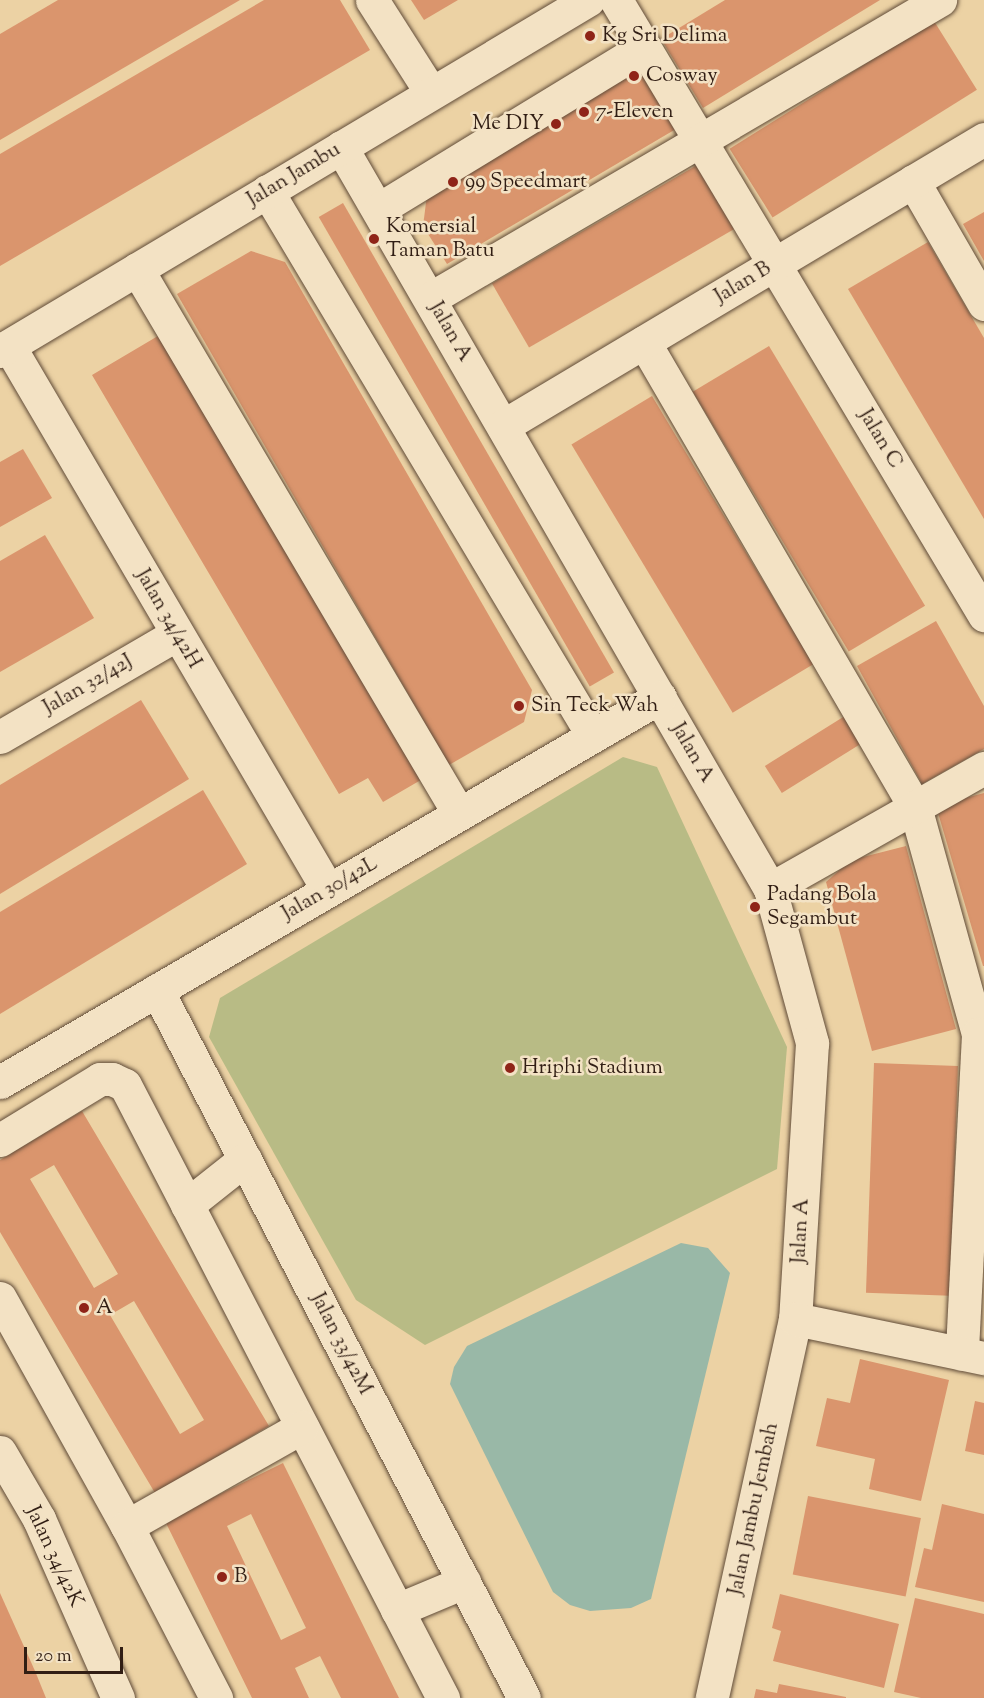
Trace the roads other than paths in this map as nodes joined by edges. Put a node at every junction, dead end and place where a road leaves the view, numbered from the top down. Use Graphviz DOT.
graph roads {
  1 [pos="372,0"];
  2 [pos="588,0"];
  3 [pos="615,0"];
  4 [pos="940,0"];
  5 [pos="644,47"];
  6 [pos="430,91"];
  7 [pos="984,139"];
  8 [pos="701,141"];
  9 [pos="341,147"];
  10 [pos="913,181"];
  11 [pos="267,191"];
  12 [pos="379,208"];
  13 [pos="776,264"];
  14 [pos="137,269"];
  15 [pos="431,298"];
  16 [pos="984,303"];
  17 [pos="644,342"];
  18 [pos="4,349"];
  19 [pos="503,426"];
  20 [pos="984,615"];
  21 [pos="177,634"];
  22 [pos="660,697"];
  23 [pos="593,736"];
  24 [pos="0,737"];
  25 [pos="984,768"];
  26 [pos="915,807"];
  27 [pos="459,814"];
  28 [pos="770,889"];
  29 [pos="328,890"];
  30 [pos="157,990"];
  31 [pos="0,1082"];
  32 [pos="0,1140"];
  33 [pos="245,1159"];
  34 [pos="187,1205"];
  35 [pos="0,1298"];
  36 [pos="795,1319"];
  37 [pos="11,1348"];
  38 [pos="973,1356"];
  39 [pos="302,1427"];
  40 [pos="0,1452"];
  41 [pos="127,1526"];
  42 [pos="464,1582"];
  43 [pos="397,1610"];
  44 [pos="118,1698"];
  45 [pos="216,1698"];
  46 [pos="443,1698"];
  47 [pos="524,1698"];
  48 [pos="712,1698"];
  1 -- 6 [label="street"];
  2 -- 6 [label="street, Jalan Jambu"];
  3 -- 5 [label="street, Jalan C"];
  4 -- 8 [label="street"];
  5 -- 8 [label="street, Jalan C"];
  5 -- 12 [label="street"];
  6 -- 9 [label="street, Jalan Jambu"];
  7 -- 10 [label="street, Jalan B"];
  8 -- 13 [label="street, Jalan C"];
  8 -- 15 [label="street"];
  9 -- 11 [label="street, Jalan Jambu"];
  9 -- 12 [label="street, Jalan A"];
  10 -- 13 [label="street, Jalan B"];
  10 -- 16 [label="street"];
  11 -- 14 [label="street, Jalan Jambu"];
  11 -- 23 [label="street"];
  12 -- 15 [label="street, Jalan A"];
  13 -- 17 [label="street, Jalan B"];
  13 -- 20 [label="street, Jalan C"];
  14 -- 18 [label="street, Jalan Jambu"];
  14 -- 27 [label="street"];
  15 -- 19 [label="street, Jalan A"];
  17 -- 19 [label="street, Jalan B"];
  17 -- 26 [label="street"];
  18 -- 21 [label="street, Jalan 34/42H"];
  19 -- 22 [label="street, Jalan A"];
  21 -- 24 [label="street, Jalan 32/42J"];
  21 -- 29 [label="street, Jalan 34/42H"];
  22 -- 23 [label="street, Jalan 30/42L"];
  22 -- 28 [label="street, Jalan A"];
  23 -- 27 [label="street, Jalan 30/42L"];
  25 -- 26 [label="street"];
  26 -- 28 [label="street"];
  26 -- 38 [label="street"];
  27 -- 29 [label="street, Jalan 30/42L"];
  28 -- 36 [label="street, Jalan A"];
  29 -- 30 [label="street, Jalan 30/42L"];
  30 -- 31 [label="street, Jalan 30/42L"];
  30 -- 33 [label="street, Jalan 33/42M"];
  32 -- 34 [label="street"];
  33 -- 34 [label="street"];
  33 -- 42 [label="street, Jalan 33/42M"];
  34 -- 39 [label="street"];
  35 -- 37 [label="street"];
  36 -- 38 [label="street"];
  36 -- 48 [label="street, Jalan Jambu Jembah"];
  37 -- 41 [label="street"];
  39 -- 41 [label="street"];
  39 -- 43 [label="street"];
  40 -- 44 [label="street, Jalan 34/42K"];
  41 -- 45 [label="street"];
  42 -- 43 [label="street"];
  42 -- 47 [label="street, Jalan 33/42M"];
  43 -- 46 [label="street"];
}
